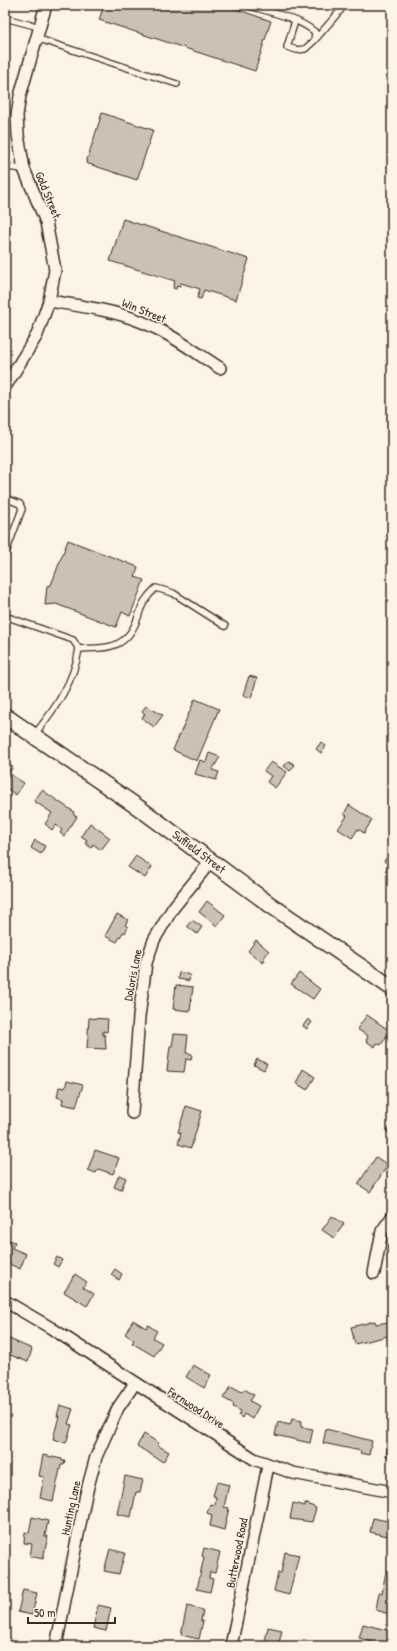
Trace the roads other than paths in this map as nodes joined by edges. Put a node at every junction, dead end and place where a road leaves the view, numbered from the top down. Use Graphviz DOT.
graph roads {
  1 [pos="46,5"];
  2 [pos="246,5"];
  3 [pos="345,5"];
  4 [pos="5,18"];
  5 [pos="295,21"];
  6 [pos="39,27"];
  7 [pos="36,38"];
  8 [pos="314,41"];
  9 [pos="177,84"];
  10 [pos="5,167"];
  11 [pos="24,169"];
  12 [pos="49,301"];
  13 [pos="220,368"];
  14 [pos="5,387"];
  15 [pos="5,498"];
  16 [pos="5,555"];
  17 [pos="5,616"];
  18 [pos="225,626"];
  19 [pos="79,649"];
  20 [pos="5,716"];
  21 [pos="33,736"];
  22 [pos="211,861"];
  23 [pos="392,988"];
  24 [pos="132,1113"];
  25 [pos="392,1217"];
  26 [pos="374,1273"];
  27 [pos="5,1301"];
  28 [pos="135,1383"];
  29 [pos="268,1466"];
  30 [pos="392,1492"];
  31 [pos="56,1646"];
  32 [pos="231,1646"];
  1 -- 6 [label="street, Gold Street"];
  2 -- 5 [label="lane"];
  3 -- 8 [label="lane"];
  4 -- 6 [label="lane"];
  5 -- 8 [label="lane"];
  5 -- 8 [label="lane"];
  6 -- 7 [label="street, Gold Street"];
  7 -- 9 [label="lane"];
  7 -- 11 [label="street, Gold Street"];
  10 -- 11 [label="lane"];
  11 -- 12 [label="street, Gold Street"];
  12 -- 13 [label="street, Win Street"];
  12 -- 14 [label="street, Gold Street"];
  15 -- 16 [label="lane"];
  17 -- 19 [label="lane"];
  18 -- 19 [label="lane"];
  19 -- 21 [label="lane"];
  20 -- 21 [label="main road, Suffield Street"];
  21 -- 22 [label="main road, Suffield Street"];
  22 -- 23 [label="main road, Suffield Street"];
  22 -- 24 [label="street, Doloris Lane"];
  25 -- 26 [label="street"];
  27 -- 28 [label="street, Fernwood Drive"];
  28 -- 29 [label="street, Fernwood Drive"];
  28 -- 31 [label="street, Hunting Lane"];
  29 -- 30 [label="street, Fernwood Drive"];
  29 -- 32 [label="street, Butterwood Road"];
}
